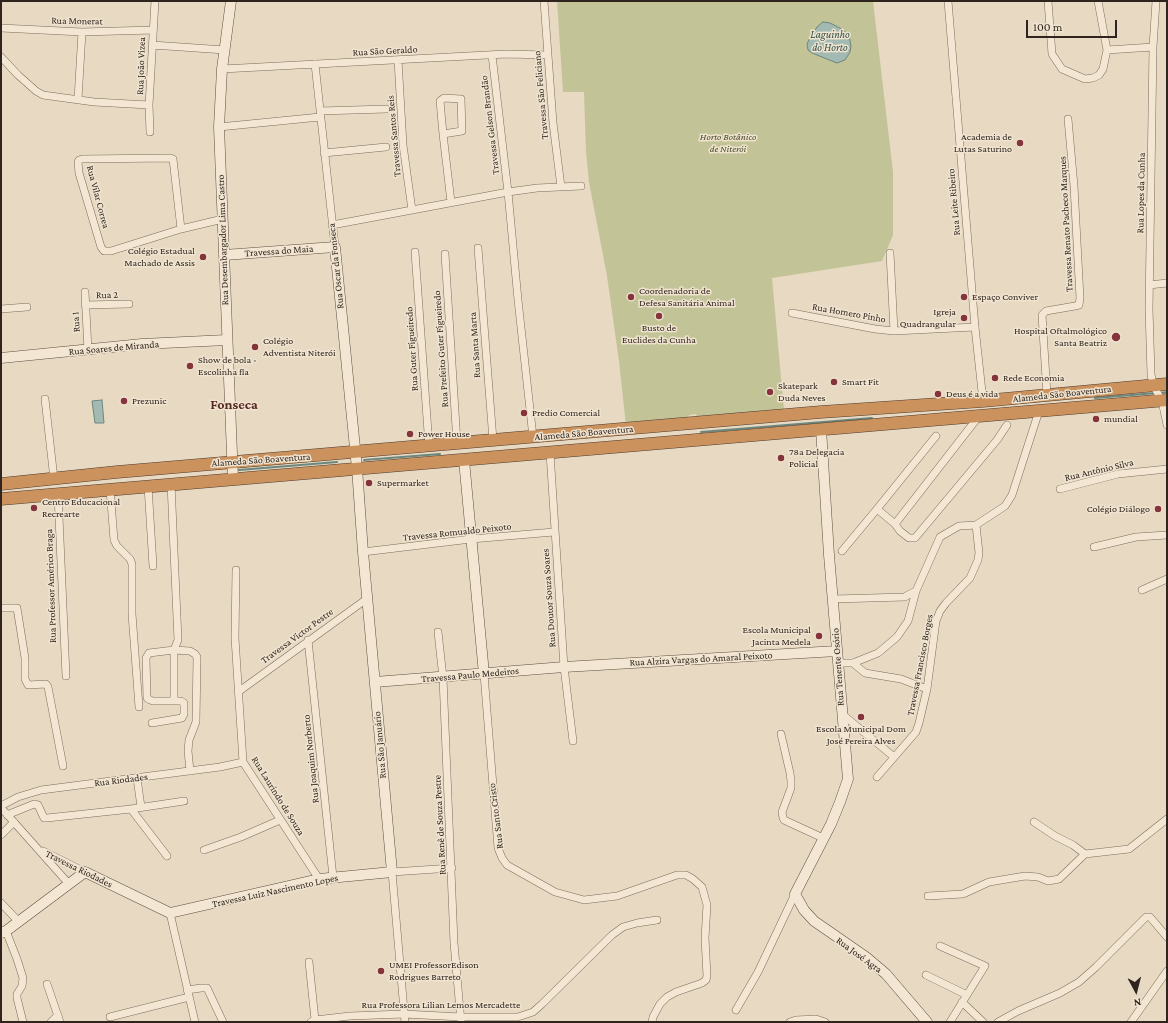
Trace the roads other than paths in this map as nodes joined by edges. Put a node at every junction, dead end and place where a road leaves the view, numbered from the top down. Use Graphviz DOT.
graph roads {
  1 [pos="155,1"];
  2 [pos="231,1"];
  3 [pos="544,1"];
  4 [pos="948,1"];
  5 [pos="1048,1"];
  6 [pos="1098,1"];
  7 [pos="1156,1"];
  8 [pos="1,28"];
  9 [pos="153,30"];
  10 [pos="82,32"];
  11 [pos="152,45"];
  12 [pos="1153,47"];
  13 [pos="225,50"];
  14 [pos="1107,50"];
  15 [pos="492,55"];
  16 [pos="548,55"];
  17 [pos="1,58"];
  18 [pos="398,60"];
  19 [pos="315,64"];
  20 [pos="222,69"];
  21 [pos="78,99"];
  22 [pos="149,105"];
  23 [pos="386,109"];
  24 [pos="320,114"];
  25 [pos="1068,119"];
  26 [pos="219,127"];
  27 [pos="150,132"];
  28 [pos="442,134"];
  29 [pos="386,147"];
  30 [pos="324,153"];
  31 [pos="581,186"];
  32 [pos="561,187"];
  33 [pos="508,192"];
  34 [pos="451,202"];
  35 [pos="412,210"];
  36 [pos="223,219"];
  37 [pos="332,225"];
  38 [pos="180,229"];
  39 [pos="335,248"];
  40 [pos="478,248"];
  41 [pos="415,252"];
  42 [pos="890,253"];
  43 [pos="445,254"];
  44 [pos="224,255"];
  45 [pos="1167,284"];
  46 [pos="1149,285"];
  47 [pos="85,292"];
  48 [pos="129,304"];
  49 [pos="85,305"];
  50 [pos="27,307"];
  51 [pos="1,309"];
  52 [pos="792,313"];
  53 [pos="975,327"];
  54 [pos="894,331"];
  55 [pos="227,340"];
  56 [pos="88,350"];
  57 [pos="1,358"];
  58 [pos="1167,384"];
  59 [pos="1154,387"];
  60 [pos="1047,395"];
  61 [pos="45,399"];
  62 [pos="1163,399"];
  63 [pos="983,401"];
  64 [pos="1039,411"];
  65 [pos="979,416"];
  66 [pos="1007,425"];
  67 [pos="1167,425"];
  68 [pos="820,429"];
  69 [pos="936,436"];
  70 [pos="533,437"];
  71 [pos="493,440"];
  72 [pos="457,443"];
  73 [pos="429,446"];
  74 [pos="356,452"];
  75 [pos="550,453"];
  76 [pos="464,460"];
  77 [pos="232,463"];
  78 [pos="357,468"];
  79 [pos="1167,469"];
  80 [pos="54,479"];
  81 [pos="233,479"];
  82 [pos="1,484"];
  83 [pos="171,484"];
  84 [pos="148,486"];
  85 [pos="110,489"];
  86 [pos="1060,489"];
  87 [pos="58,494"];
  88 [pos="1,499"];
  89 [pos="877,509"];
  90 [pos="895,524"];
  91 [pos="976,525"];
  92 [pos="554,532"];
  93 [pos="1167,535"];
  94 [pos="471,540"];
  95 [pos="1094,547"];
  96 [pos="363,552"];
  97 [pos="842,552"];
  98 [pos="153,566"];
  99 [pos="236,570"];
  100 [pos="1167,578"];
  101 [pos="916,590"];
  102 [pos="1142,590"];
  103 [pos="368,598"];
  104 [pos="834,599"];
  105 [pos="1,608"];
  106 [pos="438,632"];
  107 [pos="308,640"];
  108 [pos="174,650"];
  109 [pos="837,652"];
  110 [pos="838,663"];
  111 [pos="853,663"];
  112 [pos="564,667"];
  113 [pos="484,674"];
  114 [pos="66,676"];
  115 [pos="443,678"];
  116 [pos="375,682"];
  117 [pos="927,690"];
  118 [pos="238,692"];
  119 [pos="174,700"];
  120 [pos="138,707"];
  121 [pos="842,714"];
  122 [pos="152,723"];
  123 [pos="781,734"];
  124 [pos="573,741"];
  125 [pos="894,757"];
  126 [pos="243,762"];
  127 [pos="63,766"];
  128 [pos="190,770"];
  129 [pos="877,777"];
  130 [pos="138,778"];
  131 [pos="184,801"];
  132 [pos="1,807"];
  133 [pos="141,807"];
  134 [pos="131,809"];
  135 [pos="7,815"];
  136 [pos="280,820"];
  137 [pos="1167,820"];
  138 [pos="14,822"];
  139 [pos="1034,822"];
  140 [pos="1,835"];
  141 [pos="823,838"];
  142 [pos="39,849"];
  143 [pos="204,850"];
  144 [pos="1085,854"];
  145 [pos="167,856"];
  146 [pos="452,868"];
  147 [pos="85,872"];
  148 [pos="392,872"];
  149 [pos="333,877"];
  150 [pos="319,879"];
  151 [pos="69,884"];
  152 [pos="795,894"];
  153 [pos="928,896"];
  154 [pos="1,903"];
  155 [pos="170,914"];
  156 [pos="657,920"];
  157 [pos="19,922"];
  158 [pos="4,932"];
  159 [pos="1167,937"];
  160 [pos="940,946"];
  161 [pos="309,962"];
  162 [pos="1167,971"];
  163 [pos="926,975"];
  164 [pos="47,984"];
  165 [pos="188,994"];
  166 [pos="967,995"];
  167 [pos="962,1002"];
  168 [pos="736,1010"];
  169 [pos="404,1014"];
  170 [pos="110,1017"];
  171 [pos="59,1019"];
  172 [pos="351,1019"];
  173 [pos="461,1019"];
  174 [pos="313,1021"];
  175 [pos="23,1022"];
  176 [pos="51,1022"];
  177 [pos="195,1022"];
  178 [pos="222,1022"];
  179 [pos="405,1022"];
  180 [pos="652,1022"];
  181 [pos="790,1022"];
  182 [pos="825,1022"];
  183 [pos="927,1022"];
  184 [pos="950,1022"];
  185 [pos="983,1022"];
  186 [pos="998,1022"];
  187 [pos="1131,1022"];
  1 -- 9 [label="street, Rua João Vizea"];
  2 -- 13 [label="street, Rua Desembargador Lima Castro"];
  3 -- 16 [label="street, Travessa São Feliciano"];
  4 -- 53 [label="street, Rua Leite Ribeiro"];
  5 -- 14 [label="street"];
  6 -- 14 [label="street"];
  7 -- 12 [label="street, Rua Lopes da Cunha"];
  8 -- 10 [label="street, Rua Monerat"];
  9 -- 10 [label="street, Rua Monerat"];
  9 -- 11 [label="street, Rua João Vizea"];
  10 -- 21 [label="street"];
  11 -- 13 [label="street"];
  11 -- 22 [label="street, Rua João Vizea"];
  12 -- 14 [label="street"];
  12 -- 46 [label="street, Rua Lopes da Cunha"];
  13 -- 20 [label="street, Rua Desembargador Lima Castro"];
  15 -- 16 [label="street, Rua São Geraldo"];
  15 -- 18 [label="street, Rua São Geraldo"];
  15 -- 33 [label="street, Travessa Gelson Brandão"];
  16 -- 32 [label="street, Travessa São Feliciano"];
  17 -- 21 [label="street"];
  18 -- 19 [label="street, Rua São Geraldo"];
  18 -- 35 [label="street, Travessa Santos Reis"];
  19 -- 20 [label="street, Rua São Geraldo"];
  19 -- 24 [label="street, Rua Oscar da Fonseca"];
  20 -- 26 [label="street, Rua Desembargador Lima Castro"];
  21 -- 22 [label="street"];
  22 -- 27 [label="street, Rua João Vizea"];
  23 -- 24 [label="street"];
  24 -- 26 [label="street"];
  24 -- 30 [label="street, Rua Oscar da Fonseca"];
  25 -- 60 [label="street, Travessa Renato Pacheco Marques"];
  26 -- 36 [label="street, Rua Desembargador Lima Castro"];
  28 -- 28 [label="street"];
  28 -- 34 [label="street"];
  29 -- 30 [label="street"];
  30 -- 37 [label="street, Rua Oscar da Fonseca"];
  31 -- 32 [label="street"];
  32 -- 33 [label="street"];
  33 -- 34 [label="street"];
  33 -- 70 [label="street, Travessa Gelson Brandão"];
  34 -- 35 [label="street"];
  35 -- 37 [label="street"];
  36 -- 38 [label="street, Rua Vilar Correa"];
  36 -- 44 [label="street, Rua Desembargador Lima Castro"];
  37 -- 39 [label="street, Rua Oscar da Fonseca"];
  38 -- 38 [label="street, Rua Vilar Correa"];
  39 -- 44 [label="street, Travessa do Maia"];
  39 -- 74 [label="street, Rua Oscar da Fonseca"];
  40 -- 71 [label="street, Rua Santa Marta"];
  41 -- 73 [label="street, Rua Guter Figueiredo"];
  42 -- 54 [label="street"];
  43 -- 72 [label="street, Rua Prefeito Guter Figueiredo"];
  44 -- 55 [label="street, Rua Desembargador Lima Castro"];
  45 -- 46 [label="street"];
  46 -- 59 [label="street, Rua Lopes da Cunha"];
  47 -- 49 [label="street, Rua 1"];
  48 -- 49 [label="street, Rua 2"];
  49 -- 56 [label="street, Rua 1"];
  50 -- 51 [label="street"];
  52 -- 54 [label="street, Rua Homero Pinho"];
  53 -- 54 [label="street, Rua Homero Pinho"];
  53 -- 63 [label="street, Rua Leite Ribeiro"];
  55 -- 56 [label="street, Rua Soares de Miranda"];
  55 -- 77 [label="street, Rua Desembargador Lima Castro"];
  56 -- 57 [label="street, Rua Soares de Miranda"];
  58 -- 59 [label="highway, Alameda São Boaventura"];
  59 -- 60 [label="highway, Alameda São Boaventura"];
  59 -- 62 [label="street"];
  60 -- 63 [label="highway, Alameda São Boaventura"];
  61 -- 80 [label="street"];
  62 -- 64 [label="highway, Alameda São Boaventura"];
  62 -- 67 [label="street"];
  63 -- 70 [label="highway, Alameda São Boaventura"];
  64 -- 65 [label="highway, Alameda São Boaventura"];
  64 -- 91 [label="street"];
  65 -- 68 [label="highway, Alameda São Boaventura"];
  65 -- 90 [label="street"];
  66 -- 90 [label="street"];
  68 -- 75 [label="highway, Alameda São Boaventura"];
  68 -- 104 [label="street, Rua Tenente Osório"];
  69 -- 89 [label="street"];
  70 -- 71 [label="highway, Alameda São Boaventura"];
  71 -- 72 [label="highway, Alameda São Boaventura"];
  72 -- 73 [label="highway, Alameda São Boaventura"];
  73 -- 74 [label="highway, Alameda São Boaventura"];
  74 -- 77 [label="highway, Alameda São Boaventura"];
  74 -- 78 [label="street, Rua Oscar da Fonseca"];
  75 -- 76 [label="highway, Alameda São Boaventura"];
  75 -- 92 [label="street, Rua Doutor Souza Soares"];
  76 -- 78 [label="highway, Alameda São Boaventura"];
  76 -- 94 [label="street, Rua Santo Cristo"];
  77 -- 80 [label="highway, Alameda São Boaventura"];
  77 -- 81 [label="street, Rua Desembargador Lima Castro"];
  78 -- 81 [label="highway, Alameda São Boaventura"];
  78 -- 96 [label="street, Rua São Januário"];
  79 -- 86 [label="street, Rua Antônio Silva"];
  80 -- 82 [label="highway, Alameda São Boaventura"];
  81 -- 83 [label="highway, Alameda São Boaventura"];
  83 -- 84 [label="highway, Alameda São Boaventura"];
  83 -- 108 [label="street"];
  84 -- 85 [label="highway, Alameda São Boaventura"];
  84 -- 98 [label="street"];
  85 -- 87 [label="highway, Alameda São Boaventura"];
  85 -- 120 [label="street"];
  87 -- 88 [label="highway, Alameda São Boaventura"];
  87 -- 114 [label="street, Rua Professor Américo Braga"];
  89 -- 90 [label="street"];
  89 -- 97 [label="street"];
  91 -- 101 [label="street"];
  91 -- 117 [label="street, Travessa Francisco Borges"];
  92 -- 94 [label="street, Travessa Romualdo Peixoto"];
  92 -- 112 [label="street, Rua Doutor Souza Soares"];
  93 -- 95 [label="street"];
  94 -- 96 [label="street, Travessa Romualdo Peixoto"];
  94 -- 113 [label="street, Rua Santo Cristo"];
  96 -- 103 [label="street, Rua São Januário"];
  99 -- 118 [label="street, Rua Laurindo de Souza"];
  100 -- 102 [label="street"];
  101 -- 104 [label="street"];
  101 -- 111 [label="street"];
  103 -- 107 [label="street, Travessa Victor Pestre"];
  103 -- 116 [label="street, Rua São Januário"];
  104 -- 109 [label="street, Rua Tenente Osório"];
  105 -- 127 [label="street"];
  106 -- 115 [label="street, Rua Renê de Souza Pestre"];
  107 -- 118 [label="street, Travessa Victor Pestre"];
  107 -- 149 [label="street, Rua Joaquim Norberto"];
  108 -- 119 [label="street"];
  108 -- 119 [label="street"];
  108 -- 128 [label="street"];
  109 -- 110 [label="street, Rua Tenente Osório"];
  109 -- 112 [label="street, Rua Alzira Vargas do Amaral Peixoto"];
  110 -- 111 [label="street"];
  110 -- 121 [label="street, Rua Tenente Osório"];
  111 -- 117 [label="street"];
  112 -- 113 [label="street, Travessa Paulo Medeiros"];
  112 -- 124 [label="street, Rua Doutor Souza Soares"];
  113 -- 115 [label="street, Travessa Paulo Medeiros"];
  113 -- 180 [label="street, Rua Santo Cristo"];
  115 -- 116 [label="street, Travessa Paulo Medeiros"];
  115 -- 146 [label="street, Rua Renê de Souza Pestre"];
  116 -- 148 [label="street, Rua São Januário"];
  117 -- 125 [label="street, Travessa Francisco Borges"];
  118 -- 126 [label="street, Rua Laurindo de Souza"];
  119 -- 122 [label="street"];
  121 -- 125 [label="street"];
  121 -- 141 [label="street, Rua Tenente Osório"];
  123 -- 141 [label="street"];
  125 -- 129 [label="street, Travessa Francisco Borges"];
  126 -- 128 [label="street, Rua Riodades"];
  126 -- 136 [label="street, Rua Laurindo de Souza"];
  128 -- 130 [label="street, Rua Riodades"];
  130 -- 132 [label="street, Rua Riodades"];
  130 -- 133 [label="street"];
  131 -- 133 [label="street"];
  132 -- 135 [label="street, Travessa Riodades"];
  133 -- 134 [label="street"];
  134 -- 135 [label="street"];
  134 -- 145 [label="street"];
  135 -- 138 [label="street, Travessa Riodades"];
  136 -- 143 [label="street"];
  136 -- 150 [label="street, Rua Laurindo de Souza"];
  137 -- 144 [label="street"];
  138 -- 140 [label="street"];
  138 -- 142 [label="street, Travessa Riodades"];
  139 -- 144 [label="street"];
  141 -- 152 [label="street, Rua Tenente Osório"];
  142 -- 147 [label="street, Travessa Riodades"];
  142 -- 151 [label="street"];
  144 -- 153 [label="street"];
  146 -- 148 [label="street, Travessa Luiz Nascimento Lopes"];
  146 -- 173 [label="street, Rua Renê de Souza Pestre"];
  147 -- 151 [label="street"];
  147 -- 155 [label="street, Travessa Riodades"];
  148 -- 149 [label="street, Travessa Luiz Nascimento Lopes"];
  148 -- 169 [label="street, Rua São Januário"];
  149 -- 150 [label="street, Travessa Luiz Nascimento Lopes"];
  150 -- 155 [label="street, Travessa Luiz Nascimento Lopes"];
  151 -- 157 [label="street"];
  152 -- 168 [label="street, Rua Tenente Osório"];
  152 -- 183 [label="street, Rua José Agra"];
  154 -- 157 [label="street"];
  155 -- 165 [label="street"];
  156 -- 173 [label="street, Rua Professora Lilian Lemos Mercadette"];
  157 -- 158 [label="street"];
  158 -- 175 [label="street"];
  159 -- 186 [label="street"];
  160 -- 166 [label="street"];
  161 -- 174 [label="street"];
  162 -- 187 [label="street"];
  163 -- 166 [label="street"];
  164 -- 171 [label="street"];
  165 -- 170 [label="street"];
  165 -- 177 [label="street"];
  165 -- 178 [label="street"];
  166 -- 167 [label="street"];
  167 -- 184 [label="street"];
  167 -- 185 [label="street"];
  169 -- 172 [label="street, Rua Professora Lilian Lemos Mercadette"];
  169 -- 173 [label="street, Rua Professora Lilian Lemos Mercadette"];
  169 -- 179 [label="street, Rua São Januário"];
  171 -- 176 [label="street"];
  172 -- 174 [label="street, Rua Professora Lilian Lemos Mercadette"];
  181 -- 182 [label="street"];
}
